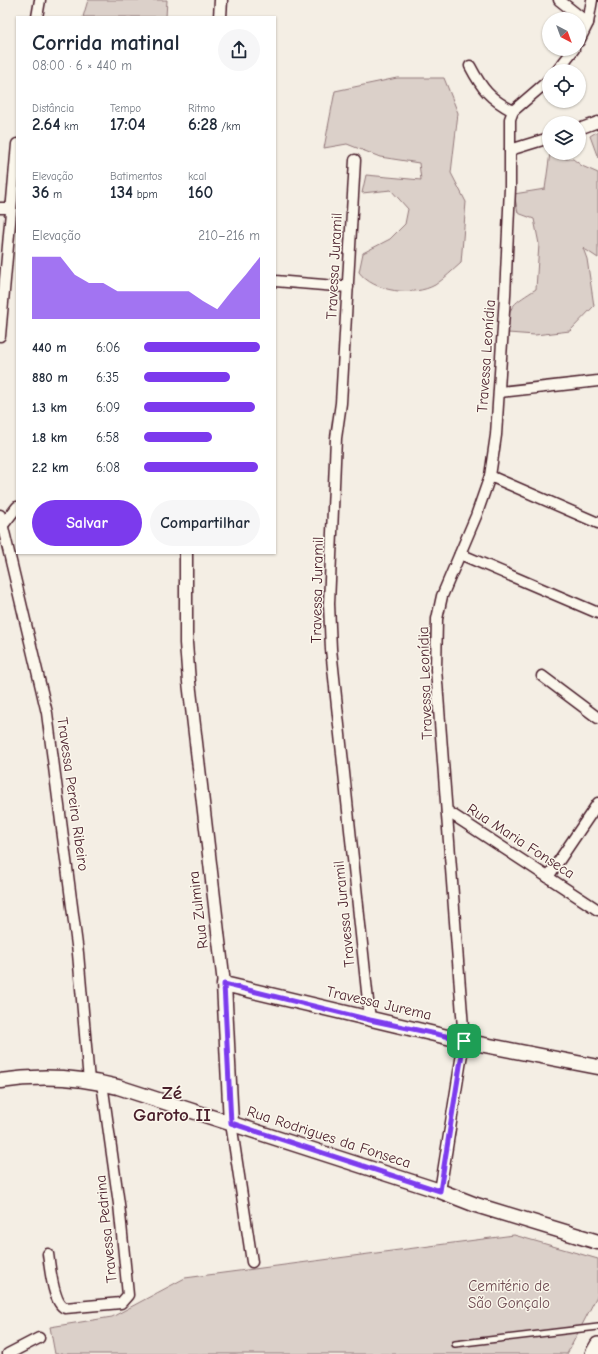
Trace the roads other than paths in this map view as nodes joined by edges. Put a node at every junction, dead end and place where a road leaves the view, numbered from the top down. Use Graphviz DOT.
graph roads {
  1 [pos="40,0"];
  2 [pos="221,0"];
  3 [pos="559,0"];
  4 [pos="592,0"];
  5 [pos="37,16"];
  6 [pos="220,16"];
  7 [pos="588,23"];
  8 [pos="586,27"];
  9 [pos="569,56"];
  10 [pos="562,64"];
  11 [pos="470,66"];
  12 [pos="542,86"];
  13 [pos="513,111"];
  14 [pos="598,122"];
  15 [pos="586,126"];
  16 [pos="542,140"];
  17 [pos="510,150"];
  18 [pos="16,155"];
  19 [pos="355,160"];
  20 [pos="0,208"];
  21 [pos="11,208"];
  22 [pos="276,281"];
  23 [pos="348,287"];
  24 [pos="0,336"];
  25 [pos="598,381"];
  26 [pos="500,392"];
  27 [pos="490,476"];
  28 [pos="16,507"];
  29 [pos="0,515"];
  30 [pos="598,522"];
  31 [pos="1,528"];
  32 [pos="186,554"];
  33 [pos="460,554"];
  34 [pos="598,613"];
  35 [pos="542,676"];
  36 [pos="598,718"];
  37 [pos="598,803"];
  38 [pos="447,812"];
  39 [pos="548,877"];
  40 [pos="598,910"];
  41 [pos="224,984"];
  42 [pos="370,1020"];
  43 [pos="464,1041"];
  44 [pos="598,1067"];
  45 [pos="0,1081"];
  46 [pos="96,1082"];
  47 [pos="231,1123"];
  48 [pos="440,1191"];
  49 [pos="598,1242"];
  50 [pos="48,1254"];
  51 [pos="252,1262"];
  52 [pos="598,1327"];
  53 [pos="39,1338"];
  54 [pos="455,1344"];
  55 [pos="598,1345"];
  56 [pos="8,1354"];
  57 [pos="593,1354"];
  1 -- 5 [label="street"];
  2 -- 6 [label="street"];
  3 -- 7 [label="street"];
  4 -- 7 [label="street"];
  7 -- 8 [label="street"];
  9 -- 10 [label="street"];
  11 -- 13 [label="street"];
  12 -- 13 [label="street"];
  13 -- 17 [label="street, Travessa Leonídia"];
  14 -- 15 [label="street"];
  16 -- 17 [label="street"];
  17 -- 26 [label="street, Travessa Leonídia"];
  18 -- 21 [label="street"];
  19 -- 23 [label="street, Travessa Juramil"];
  20 -- 21 [label="street"];
  21 -- 24 [label="street"];
  22 -- 23 [label="street"];
  23 -- 42 [label="street, Travessa Juramil"];
  25 -- 26 [label="street"];
  26 -- 27 [label="street, Travessa Leonídia"];
  27 -- 30 [label="street"];
  27 -- 33 [label="street, Travessa Leonídia"];
  28 -- 31 [label="street"];
  29 -- 31 [label="street, Travessa Pereira Ribeiro"];
  31 -- 46 [label="street, Travessa Pereira Ribeiro"];
  32 -- 41 [label="street, Rua Zulmira"];
  33 -- 34 [label="street"];
  33 -- 38 [label="street, Travessa Leonídia"];
  35 -- 36 [label="street"];
  37 -- 39 [label="street"];
  38 -- 39 [label="street, Rua Maria Fonseca"];
  38 -- 43 [label="street, Travessa Leonídia"];
  39 -- 40 [label="street, Rua Maria Fonseca"];
  41 -- 42 [label="main road, Travessa Jurema"];
  41 -- 47 [label="main road, Rua Zulmira"];
  42 -- 43 [label="main road, Travessa Jurema"];
  43 -- 44 [label="main road, Travessa Jurema"];
  43 -- 48 [label="street, Travessa Leonídia"];
  45 -- 46 [label="main road, Rua Rodrigues da Fonseca"];
  46 -- 47 [label="main road, Rua Rodrigues da Fonseca"];
  46 -- 50 [label="street, Travessa Pedrina"];
  47 -- 48 [label="main road, Rua Rodrigues da Fonseca"];
  47 -- 51 [label="street, Rua Zulmira"];
  48 -- 49 [label="main road, Rua Rodrigues da Fonseca"];
  52 -- 54 [label="lane"];
  53 -- 56 [label="street"];
  55 -- 57 [label="main road"];
}
